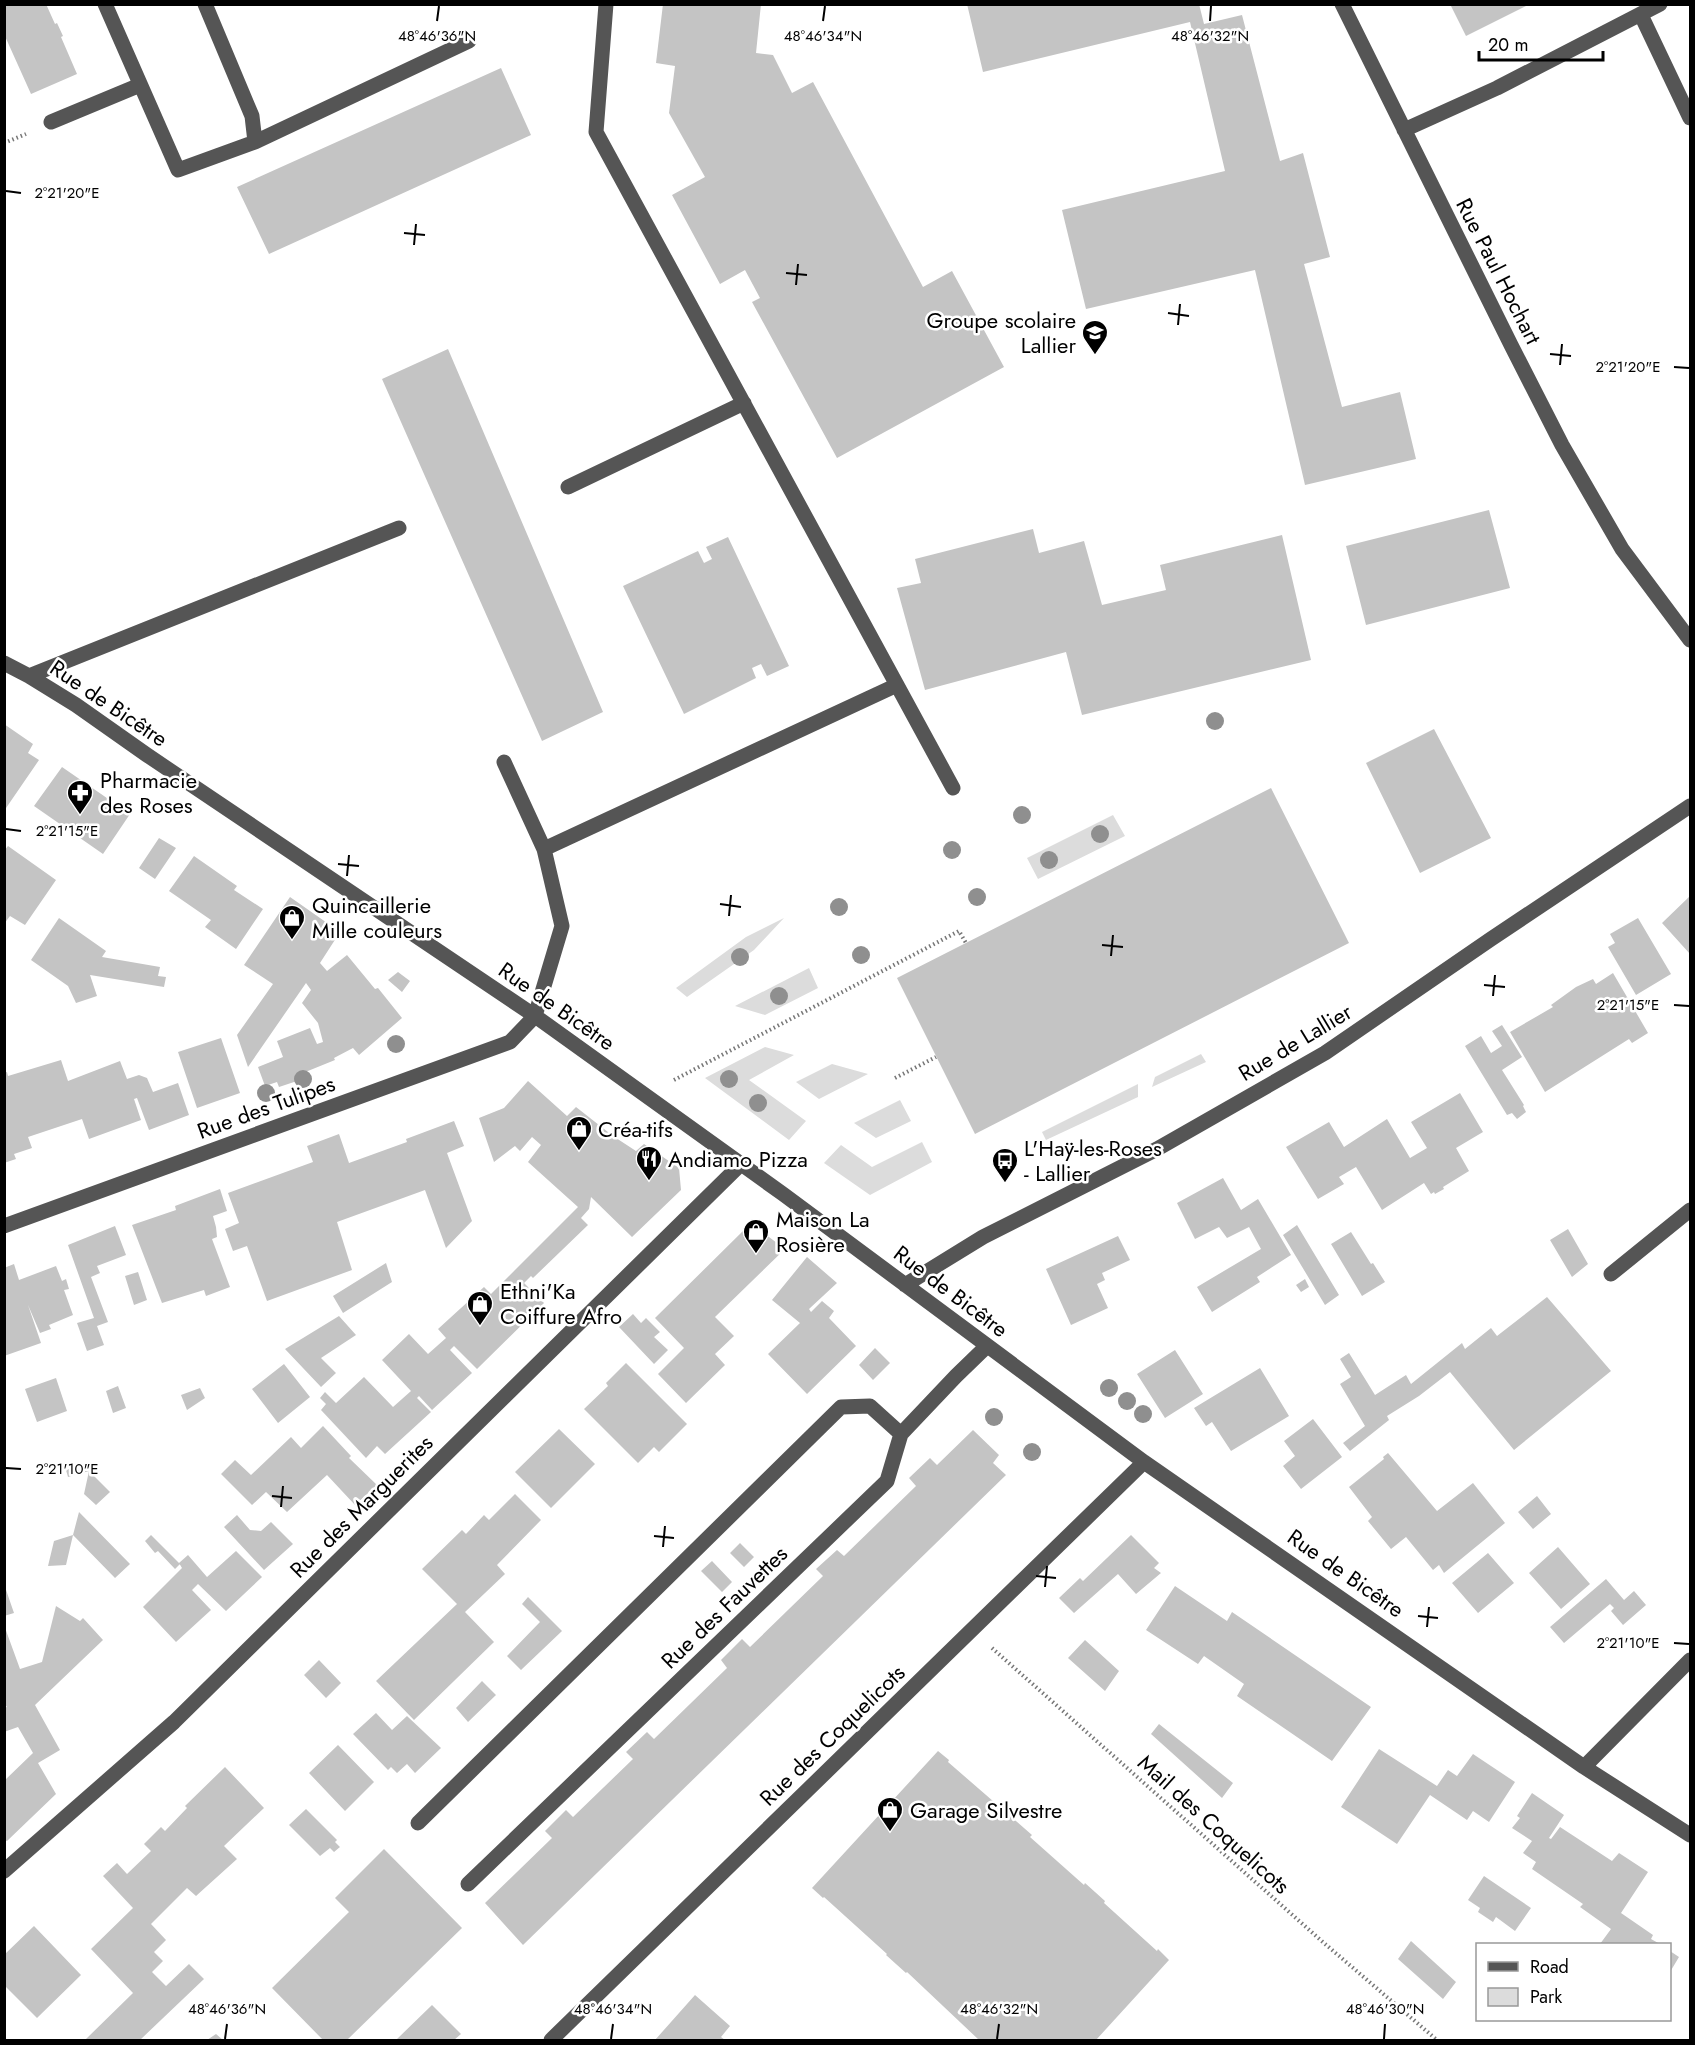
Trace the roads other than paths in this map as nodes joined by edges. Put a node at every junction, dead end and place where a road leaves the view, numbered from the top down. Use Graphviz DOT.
graph roads {
  1 [pos="105,4"];
  2 [pos="205,4"];
  3 [pos="606,4"];
  4 [pos="1342,4"];
  5 [pos="1660,4"];
  6 [pos="1641,15"];
  7 [pos="469,41"];
  8 [pos="140,85"];
  9 [pos="1690,118"];
  10 [pos="51,122"];
  11 [pos="1404,130"];
  12 [pos="255,142"];
  13 [pos="744,403"];
  14 [pos="568,487"];
  15 [pos="399,528"];
  16 [pos="1690,640"];
  17 [pos="4,663"];
  18 [pos="29,676"];
  19 [pos="897,685"];
  20 [pos="504,762"];
  21 [pos="953,788"];
  22 [pos="1690,806"];
  23 [pos="544,849"];
  24 [pos="535,1016"];
  25 [pos="741,1164"];
  26 [pos="1690,1210"];
  27 [pos="4,1226"];
  28 [pos="1611,1274"];
  29 [pos="905,1285"];
  30 [pos="987,1346"];
  31 [pos="902,1434"];
  32 [pos="1144,1462"];
  33 [pos="1690,1660"];
  34 [pos="1584,1767"];
  35 [pos="418,1823"];
  36 [pos="1690,1835"];
  37 [pos="4,1871"];
  38 [pos="468,1884"];
  39 [pos="561,2037"];
  1 -- 8 [label="street"];
  2 -- 12 [label="street"];
  3 -- 13 [label="street"];
  4 -- 11 [label="street, Rue Paul Hochart"];
  5 -- 6 [label="street"];
  6 -- 9 [label="street"];
  6 -- 11 [label="street"];
  7 -- 12 [label="street"];
  8 -- 10 [label="street"];
  8 -- 12 [label="street"];
  11 -- 16 [label="street, Rue Paul Hochart"];
  13 -- 14 [label="street"];
  13 -- 19 [label="street"];
  15 -- 18 [label="street"];
  17 -- 18 [label="street, Rue de Bicêtre"];
  18 -- 24 [label="street, Rue de Bicêtre"];
  19 -- 21 [label="street"];
  19 -- 23 [label="street"];
  20 -- 23 [label="street"];
  22 -- 29 [label="street, Rue de Lallier"];
  23 -- 24 [label="street"];
  24 -- 25 [label="street, Rue de Bicêtre"];
  24 -- 27 [label="street, Rue des Tulipes"];
  25 -- 29 [label="street, Rue de Bicêtre"];
  25 -- 37 [label="street, Rue des Marguerites"];
  26 -- 28 [label="street"];
  29 -- 30 [label="street, Rue de Bicêtre"];
  30 -- 31 [label="street, Rue des Fauvettes"];
  30 -- 32 [label="street, Rue de Bicêtre"];
  31 -- 35 [label="street"];
  31 -- 38 [label="street, Rue des Fauvettes"];
  32 -- 34 [label="street, Rue de Bicêtre"];
  32 -- 39 [label="street, Rue des Coquelicots"];
  33 -- 34 [label="street"];
  34 -- 36 [label="street, Rue de Bicêtre"];
}
